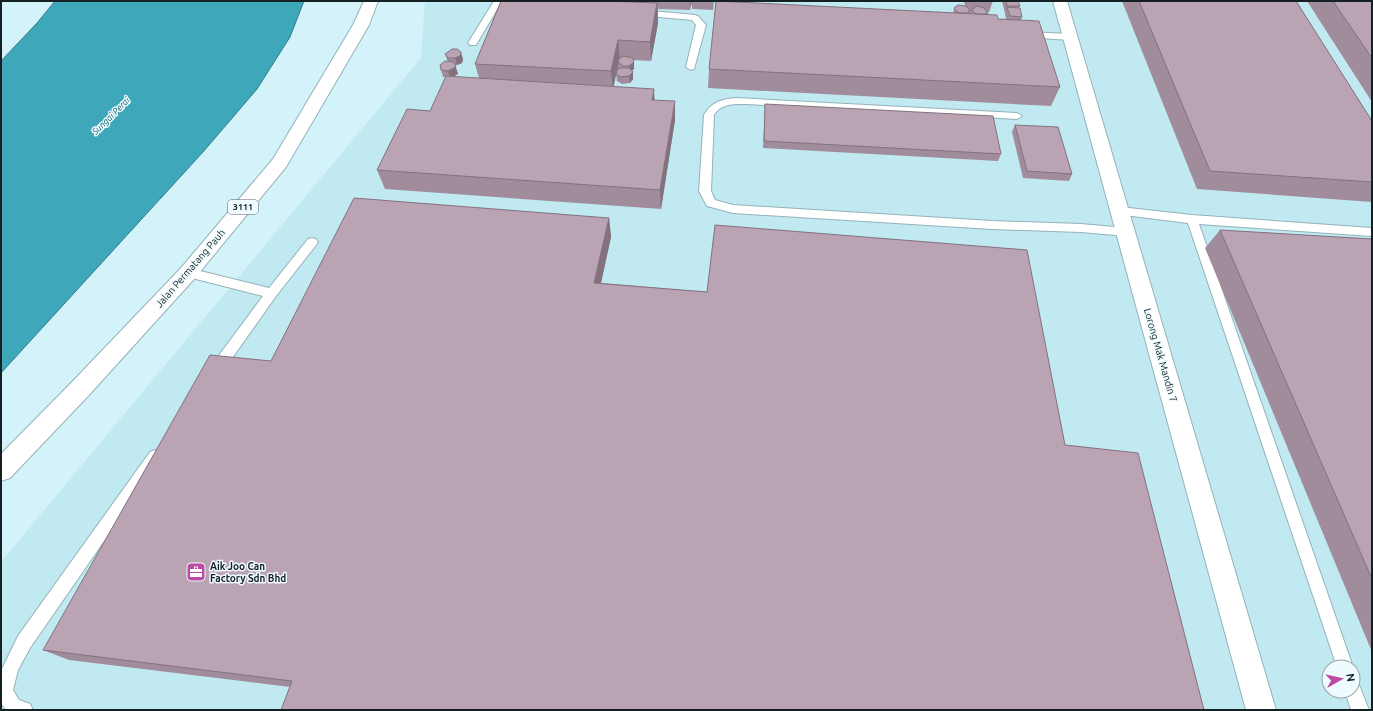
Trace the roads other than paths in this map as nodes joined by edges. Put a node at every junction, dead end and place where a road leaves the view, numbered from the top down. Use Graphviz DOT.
graph roads {
  1 [pos="371,1"];
  2 [pos="1060,1"];
  3 [pos="500,3"];
  4 [pos="631,12"];
  5 [pos="1020,35"];
  6 [pos="1071,37"];
  7 [pos="473,43"];
  8 [pos="691,67"];
  9 [pos="1017,116"];
  10 [pos="1120,211"];
  11 [pos="1192,219"];
  12 [pos="1126,232"];
  13 [pos="1372,232"];
  14 [pos="312,242"];
  15 [pos="188,273"];
  16 [pos="272,293"];
  17 [pos="208,382"];
  18 [pos="162,447"];
  19 [pos="1,470"];
  20 [pos="1342,659"];
  21 [pos="1356,699"];
  22 [pos="24,710"];
  23 [pos="1261,710"];
  24 [pos="1360,710"];
  1 -- 15 [label="street, Jalan Permatang Pauh / 3111"];
  2 -- 6 [label="street, Lorong Mak Mandin 7"];
  3 -- 7 [label="lane"];
  4 -- 8 [label="lane"];
  5 -- 6 [label="lane"];
  6 -- 10 [label="street, Lorong Mak Mandin 7"];
  9 -- 12 [label="lane"];
  10 -- 11 [label="lane"];
  10 -- 12 [label="street, Lorong Mak Mandin 7"];
  11 -- 13 [label="lane"];
  11 -- 20 [label="lane"];
  12 -- 23 [label="street, Lorong Mak Mandin 7"];
  14 -- 16 [label="lane"];
  15 -- 16 [label="lane"];
  15 -- 19 [label="street, Jalan Permatang Pauh / 3111"];
  16 -- 17 [label="lane"];
  18 -- 22 [label="lane"];
  21 -- 24 [label="lane"];
}
